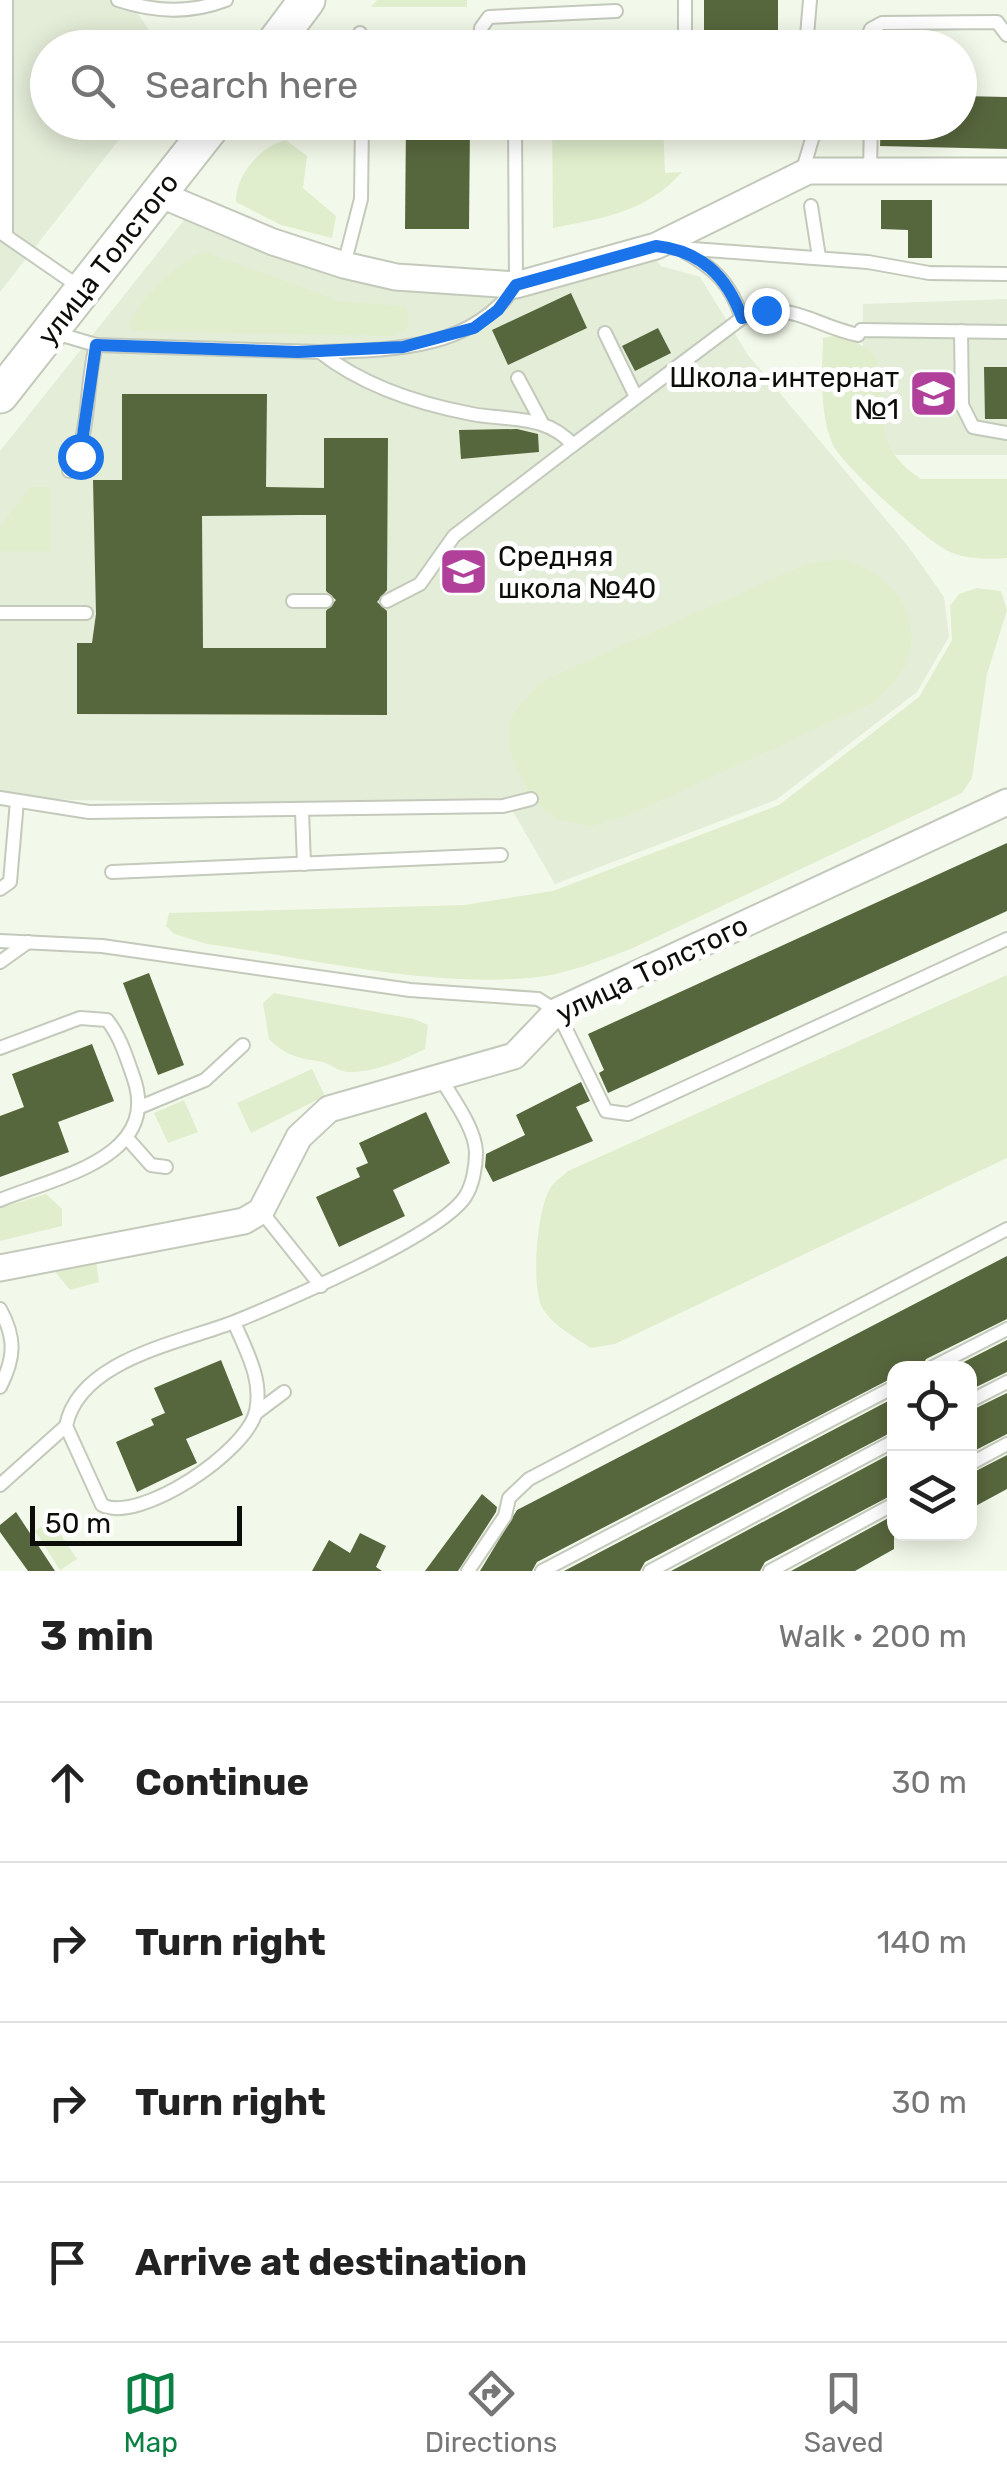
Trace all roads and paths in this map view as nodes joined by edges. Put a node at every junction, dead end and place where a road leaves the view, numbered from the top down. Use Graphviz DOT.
graph roads {
  1 [pos="6,0"];
  2 [pos="118,0"];
  3 [pos="226,0"];
  4 [pos="307,0"];
  5 [pos="685,0"];
  6 [pos="810,0"];
  7 [pos="616,11"];
  8 [pos="285,30"];
  9 [pos="482,30"];
  10 [pos="686,30"];
  11 [pos="811,30"];
  12 [pos="871,30"];
  13 [pos="1007,35"];
  14 [pos="201,140"];
  15 [pos="362,140"];
  16 [pos="515,140"];
  17 [pos="812,140"];
  18 [pos="871,140"];
  19 [pos="870,170"];
  20 [pos="1007,171"];
  21 [pos="802,173"];
  22 [pos="159,194"];
  23 [pos="811,206"];
  24 [pos="3,234"];
  25 [pos="668,247"];
  26 [pos="819,257"];
  27 [pos="344,265"];
  28 [pos="1007,274"];
  29 [pos="516,285"];
  30 [pos="83,289"];
  31 [pos="742,318"];
  32 [pos="960,331"];
  33 [pos="49,332"];
  34 [pos="1007,332"];
  35 [pos="604,333"];
  36 [pos="96,345"];
  37 [pos="320,352"];
  38 [pos="518,378"];
  39 [pos="0,394"];
  40 [pos="636,398"];
  41 [pos="541,421"];
  42 [pos="1007,433"];
  43 [pos="573,445"];
  44 [pos="69,472"];
  45 [pos="293,600"];
  46 [pos="326,602"];
  47 [pos="387,602"];
  48 [pos="86,613"];
  49 [pos="0,614"];
  50 [pos="0,798"];
  51 [pos="532,799"];
  52 [pos="17,801"];
  53 [pos="1007,802"];
  54 [pos="302,811"];
  55 [pos="500,856"];
  56 [pos="304,864"];
  57 [pos="112,872"];
  58 [pos="0,889"];
  59 [pos="1007,939"];
  60 [pos="0,941"];
  61 [pos="28,942"];
  62 [pos="0,962"];
  63 [pos="557,1011"];
  64 [pos="243,1045"];
  65 [pos="0,1048"];
  66 [pos="439,1075"];
  67 [pos="140,1106"];
  68 [pos="127,1138"];
  69 [pos="166,1167"];
  70 [pos="0,1200"];
  71 [pos="261,1212"];
  72 [pos="1007,1228"];
  73 [pos="0,1268"];
  74 [pos="321,1286"];
  75 [pos="0,1309"];
  76 [pos="234,1322"];
  77 [pos="1007,1329"];
  78 [pos="944,1361"];
  79 [pos="1007,1382"];
  80 [pos="0,1387"];
  81 [pos="887,1391"];
  82 [pos="284,1392"];
  83 [pos="977,1397"];
  84 [pos="256,1413"];
  85 [pos="66,1426"];
  86 [pos="887,1444"];
  87 [pos="1007,1444"];
  88 [pos="977,1460"];
  89 [pos="0,1486"];
  90 [pos="887,1508"];
  91 [pos="468,1571"];
  92 [pos="542,1571"];
  93 [pos="650,1571"];
  94 [pos="770,1571"];
  1 -- 24 [label="lane"];
  2 -- 3 [label="lane"];
  4 -- 8 [label="main road"];
  5 -- 10 [label="lane"];
  6 -- 11 [label="lane"];
  7 -- 9 [label="lane"];
  12 -- 13 [label="lane"];
  14 -- 22 [label="main road, улица Толстого"];
  15 -- 27 [label="lane"];
  16 -- 29 [label="lane"];
  17 -- 21 [label="lane"];
  18 -- 19 [label="lane"];
  19 -- 20 [label="street"];
  19 -- 21 [label="street"];
  21 -- 25 [label="street"];
  22 -- 27 [label="street"];
  22 -- 30 [label="main road, улица Толстого"];
  23 -- 26 [label="lane"];
  24 -- 30 [label="lane"];
  25 -- 26 [label="lane"];
  25 -- 29 [label="street"];
  25 -- 31 [label="lane"];
  26 -- 28 [label="lane"];
  27 -- 29 [label="street"];
  29 -- 37 [label="lane"];
  30 -- 33 [label="main road, улица Толстого"];
  31 -- 32 [label="lane"];
  31 -- 40 [label="lane"];
  32 -- 34 [label="lane"];
  32 -- 42 [label="lane"];
  33 -- 36 [label="lane"];
  33 -- 39 [label="main road, улица Толстого"];
  35 -- 40 [label="lane"];
  36 -- 37 [label="lane"];
  36 -- 44 [label="lane"];
  37 -- 41 [label="lane"];
  38 -- 41 [label="lane"];
  40 -- 43 [label="lane"];
  41 -- 43 [label="lane"];
  43 -- 47 [label="lane"];
  45 -- 46 [label="lane"];
  48 -- 49 [label="lane"];
  50 -- 52 [label="lane"];
  51 -- 54 [label="lane"];
  52 -- 54 [label="lane"];
  52 -- 58 [label="lane"];
  53 -- 63 [label="street, улица Толстого"];
  54 -- 56 [label="lane"];
  55 -- 56 [label="lane"];
  56 -- 57 [label="lane"];
  59 -- 63 [label="lane"];
  60 -- 61 [label="lane"];
  61 -- 62 [label="lane"];
  61 -- 63 [label="lane"];
  63 -- 66 [label="street, улица Толстого"];
  64 -- 67 [label="lane"];
  65 -- 67 [label="lane"];
  66 -- 71 [label="street, улица Толстого"];
  66 -- 74 [label="lane"];
  67 -- 68 [label="lane"];
  68 -- 69 [label="lane"];
  68 -- 70 [label="lane"];
  71 -- 73 [label="street"];
  71 -- 74 [label="lane"];
  72 -- 91 [label="lane"];
  74 -- 76 [label="lane"];
  75 -- 80 [label="lane"];
  76 -- 84 [label="lane"];
  76 -- 85 [label="lane"];
  77 -- 78 [label="lane"];
  79 -- 83 [label="lane"];
  81 -- 92 [label="lane"];
  82 -- 84 [label="lane"];
  84 -- 85 [label="lane"];
  85 -- 89 [label="lane"];
  86 -- 93 [label="lane"];
  87 -- 88 [label="lane"];
  90 -- 94 [label="lane"];
}
